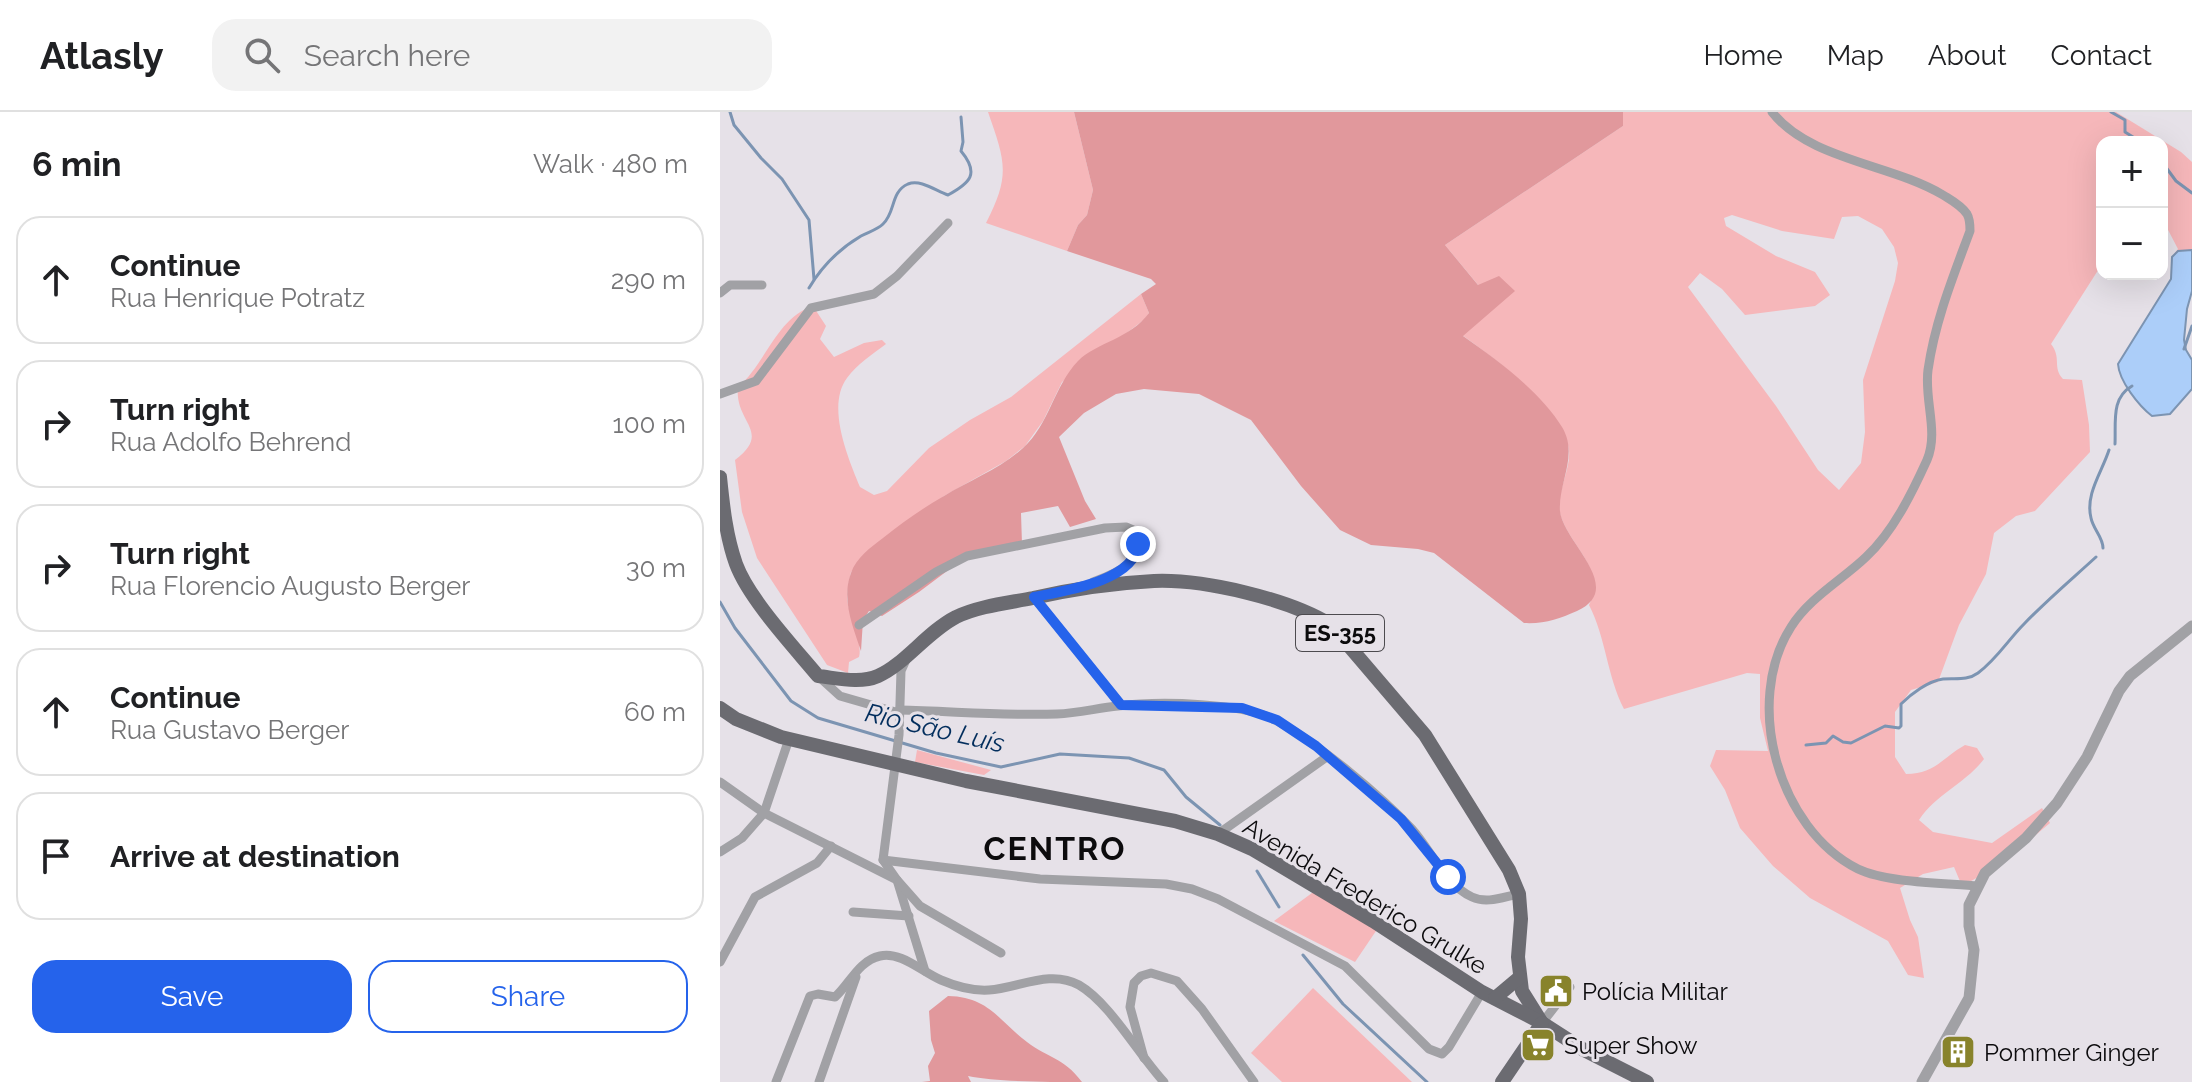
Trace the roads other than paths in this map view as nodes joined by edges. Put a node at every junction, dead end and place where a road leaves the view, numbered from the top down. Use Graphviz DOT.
graph roads {
  1 [pos="1772,112"];
  2 [pos="948,223"];
  3 [pos="762,285"];
  4 [pos="720,293"];
  5 [pos="720,394"];
  6 [pos="720,477"];
  7 [pos="1075,589"];
  8 [pos="1034,597"];
  9 [pos="859,625"];
  10 [pos="2192,626"];
  11 [pos="911,650"];
  12 [pos="818,676"];
  13 [pos="1121,705"];
  14 [pos="720,708"];
  15 [pos="899,712"];
  16 [pos="789,739"];
  17 [pos="1328,756"];
  18 [pos="895,758"];
  19 [pos="720,782"];
  20 [pos="764,813"];
  21 [pos="1218,834"];
  22 [pos="831,846"];
  23 [pos="720,852"];
  24 [pos="883,860"];
  25 [pos="897,880"];
  26 [pos="1978,886"];
  27 [pos="1519,894"];
  28 [pos="853,912"];
  29 [pos="909,916"];
  30 [pos="1001,953"];
  31 [pos="720,962"];
  32 [pos="858,969"];
  33 [pos="925,971"];
  34 [pos="1520,977"];
  35 [pos="1570,987"];
  36 [pos="1488,995"];
  37 [pos="1542,1023"];
  38 [pos="1145,1061"];
  39 [pos="776,1082"];
  40 [pos="819,1082"];
  41 [pos="1163,1082"];
  42 [pos="1254,1082"];
  43 [pos="1502,1082"];
  44 [pos="1647,1082"];
  45 [pos="1922,1082"];
  1 -- 26 [label="street"];
  2 -- 5 [label="street"];
  3 -- 4 [label="street"];
  6 -- 12 [label="main road"];
  7 -- 8 [label="main road, ES-355"];
  7 -- 9 [label="street"];
  7 -- 27 [label="main road, ES-355"];
  8 -- 11 [label="main road, ES-355"];
  8 -- 13 [label="street"];
  10 -- 26 [label="street"];
  11 -- 12 [label="main road, ES-355"];
  11 -- 15 [label="street"];
  12 -- 15 [label="street"];
  13 -- 15 [label="street"];
  13 -- 17 [label="street"];
  14 -- 16 [label="main road, Avenida Frederico Grulke"];
  15 -- 18 [label="street"];
  16 -- 18 [label="main road, Avenida Frederico Grulke"];
  16 -- 20 [label="street"];
  17 -- 21 [label="street"];
  17 -- 27 [label="street"];
  18 -- 21 [label="main road, Avenida Frederico Grulke"];
  18 -- 24 [label="street"];
  19 -- 20 [label="street"];
  20 -- 22 [label="street"];
  20 -- 23 [label="street"];
  21 -- 36 [label="main road, Avenida Frederico Grulke"];
  22 -- 25 [label="street"];
  22 -- 31 [label="street"];
  24 -- 25 [label="street"];
  24 -- 36 [label="street"];
  25 -- 29 [label="street"];
  25 -- 30 [label="street"];
  26 -- 45 [label="street"];
  27 -- 34 [label="main road, ES-355"];
  28 -- 29 [label="street"];
  29 -- 33 [label="street"];
  32 -- 33 [label="street"];
  32 -- 39 [label="street"];
  32 -- 40 [label="street"];
  33 -- 38 [label="street"];
  34 -- 36 [label="main road"];
  34 -- 37 [label="main road, ES-355"];
  35 -- 37 [label="street"];
  36 -- 37 [label="main road, Avenida Frederico Grulke"];
  37 -- 43 [label="main road"];
  37 -- 44 [label="main road, Avenida Frederico Grulke"];
  38 -- 41 [label="street"];
  38 -- 42 [label="street"];
}
